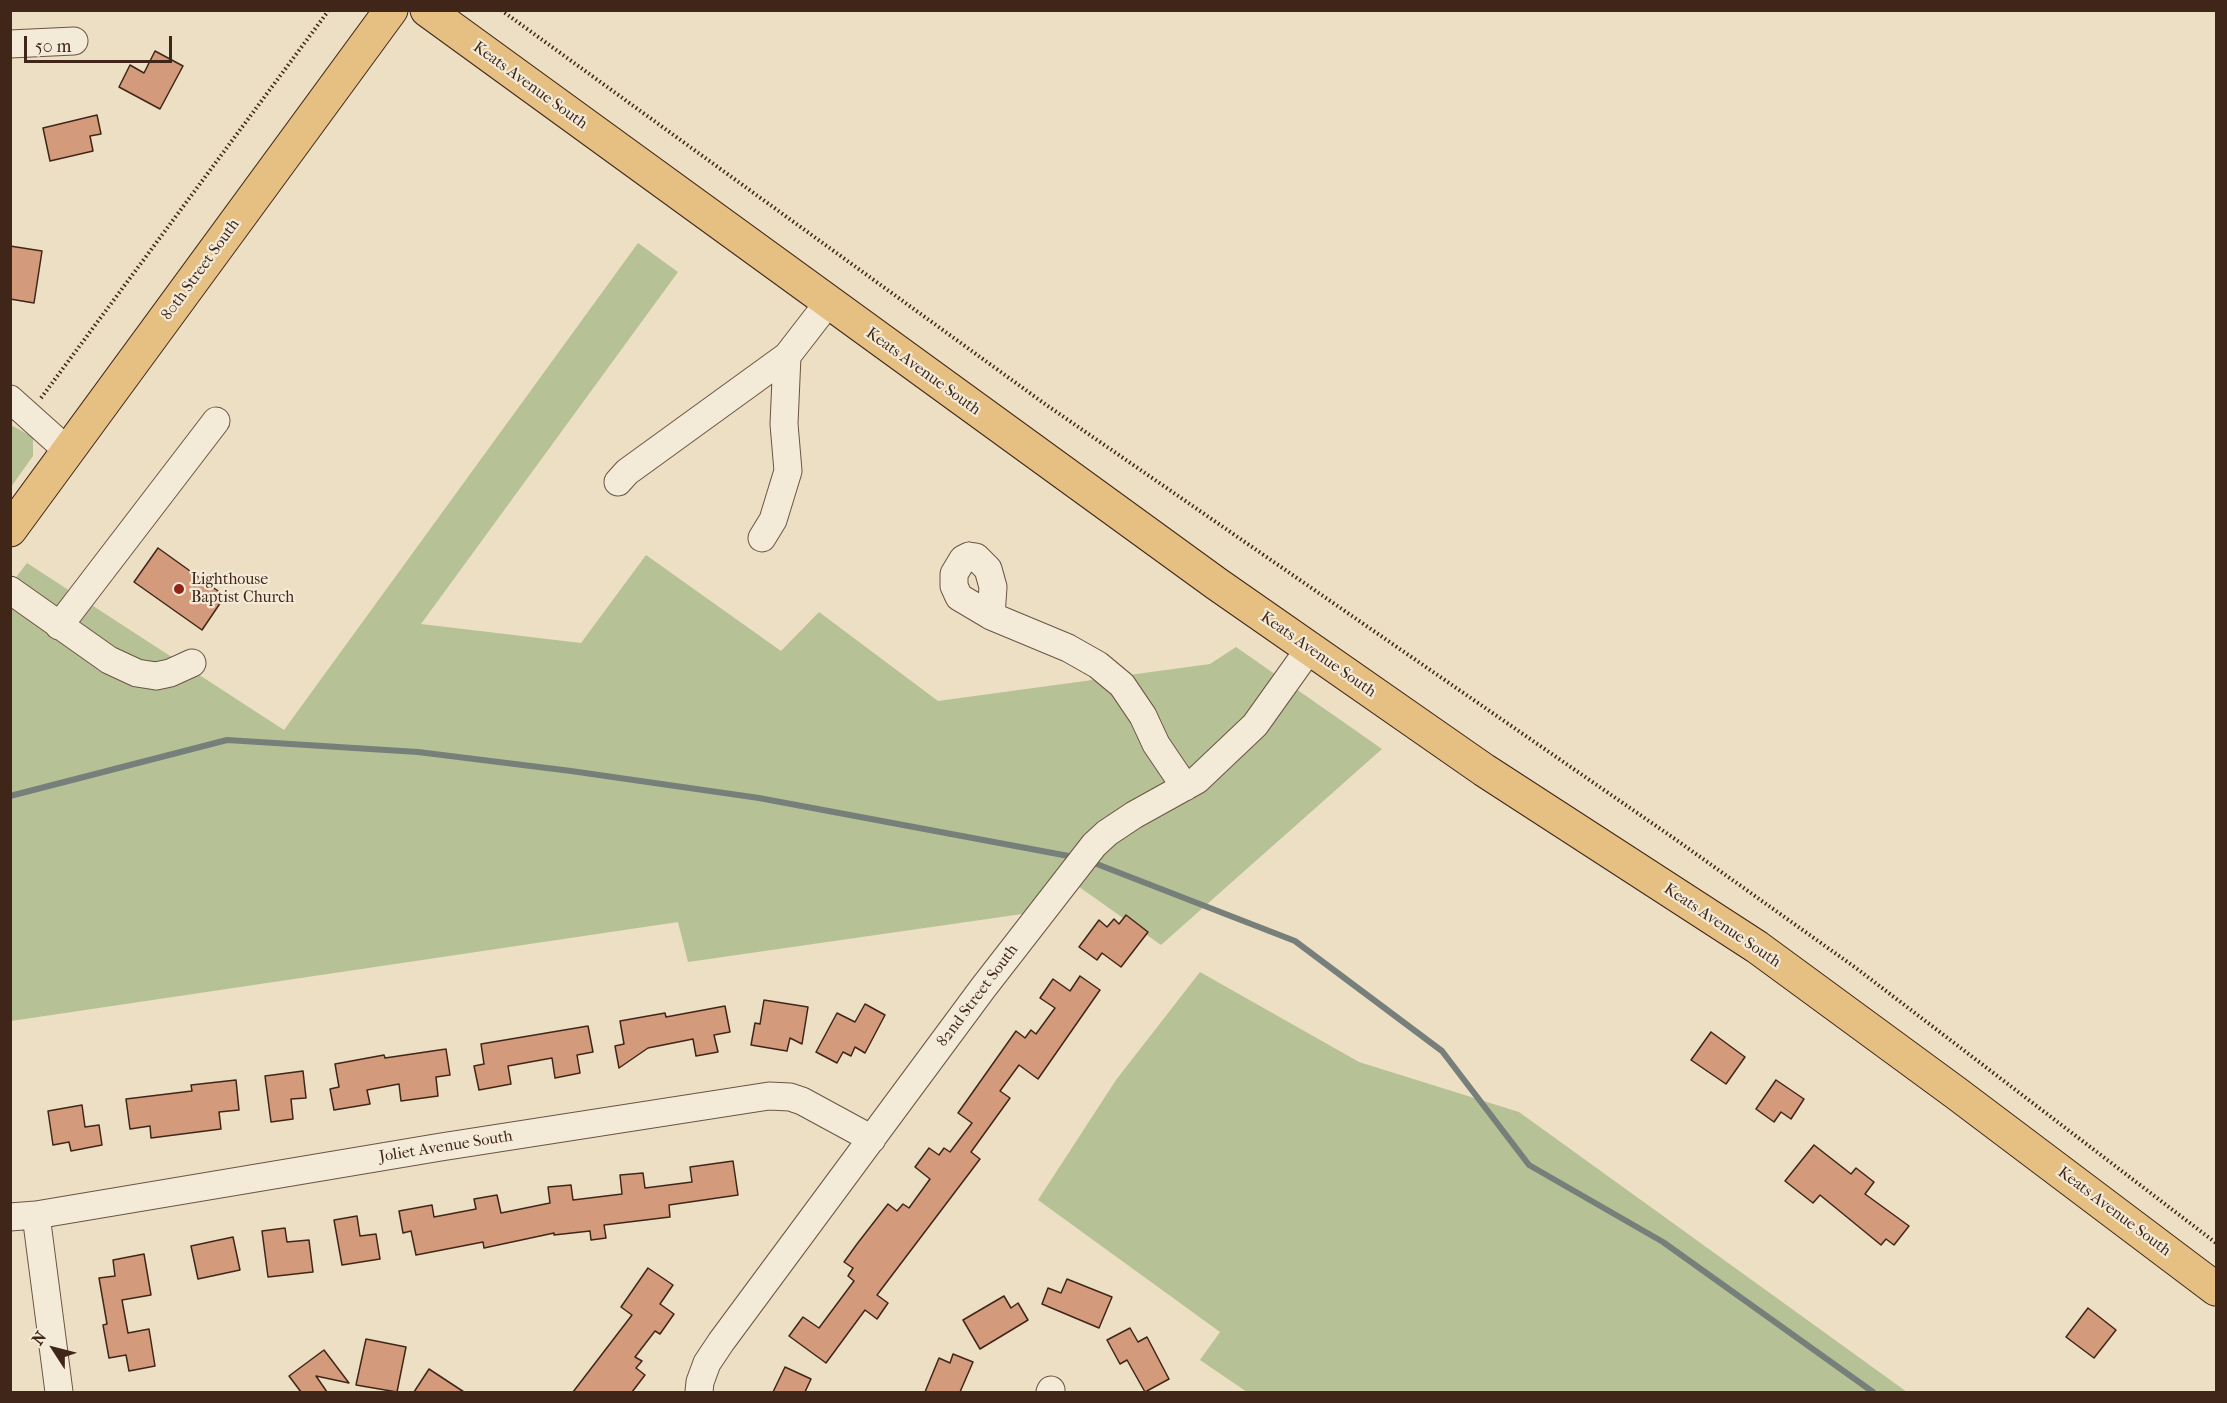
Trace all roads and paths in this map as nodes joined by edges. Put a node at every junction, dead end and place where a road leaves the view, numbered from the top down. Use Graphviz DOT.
graph roads {
  1 [pos="329,10"];
  2 [pos="391,10"];
  3 [pos="427,10"];
  4 [pos="501,10"];
  5 [pos="74,41"];
  6 [pos="10,44"];
  7 [pos="828,303"];
  8 [pos="787,356"];
  9 [pos="19,407"];
  10 [pos="216,421"];
  11 [pos="68,451"];
  12 [pos="618,482"];
  13 [pos="10,530"];
  14 [pos="762,538"];
  15 [pos="10,590"];
  16 [pos="991,616"];
  17 [pos="59,626"];
  18 [pos="1310,648"];
  19 [pos="192,663"];
  20 [pos="1185,787"];
  21 [pos="872,1139"];
  22 [pos="23,1216"];
  23 [pos="2217,1243"];
  24 [pos="2217,1288"];
  25 [pos="59,1392"];
  26 [pos="699,1392"];
  1 -- 9 [label="path"];
  2 -- 11 [label="main road, 80th Street South"];
  3 -- 7 [label="main road, Keats Avenue South"];
  4 -- 23 [label="path"];
  5 -- 6 [label="street"];
  7 -- 8 [label="street"];
  7 -- 18 [label="main road, Keats Avenue South"];
  8 -- 12 [label="street"];
  8 -- 14 [label="street"];
  9 -- 11 [label="street"];
  10 -- 17 [label="street"];
  11 -- 13 [label="main road, 80th Street South"];
  15 -- 17 [label="street"];
  16 -- 20 [label="street"];
  17 -- 19 [label="street"];
  18 -- 20 [label="street, 82nd Street South"];
  18 -- 24 [label="main road, Keats Avenue South"];
  20 -- 21 [label="street, 82nd Street South"];
  21 -- 22 [label="street, Joliet Avenue South"];
  21 -- 26 [label="street, 82nd Street South"];
  22 -- 25 [label="street"];
}
